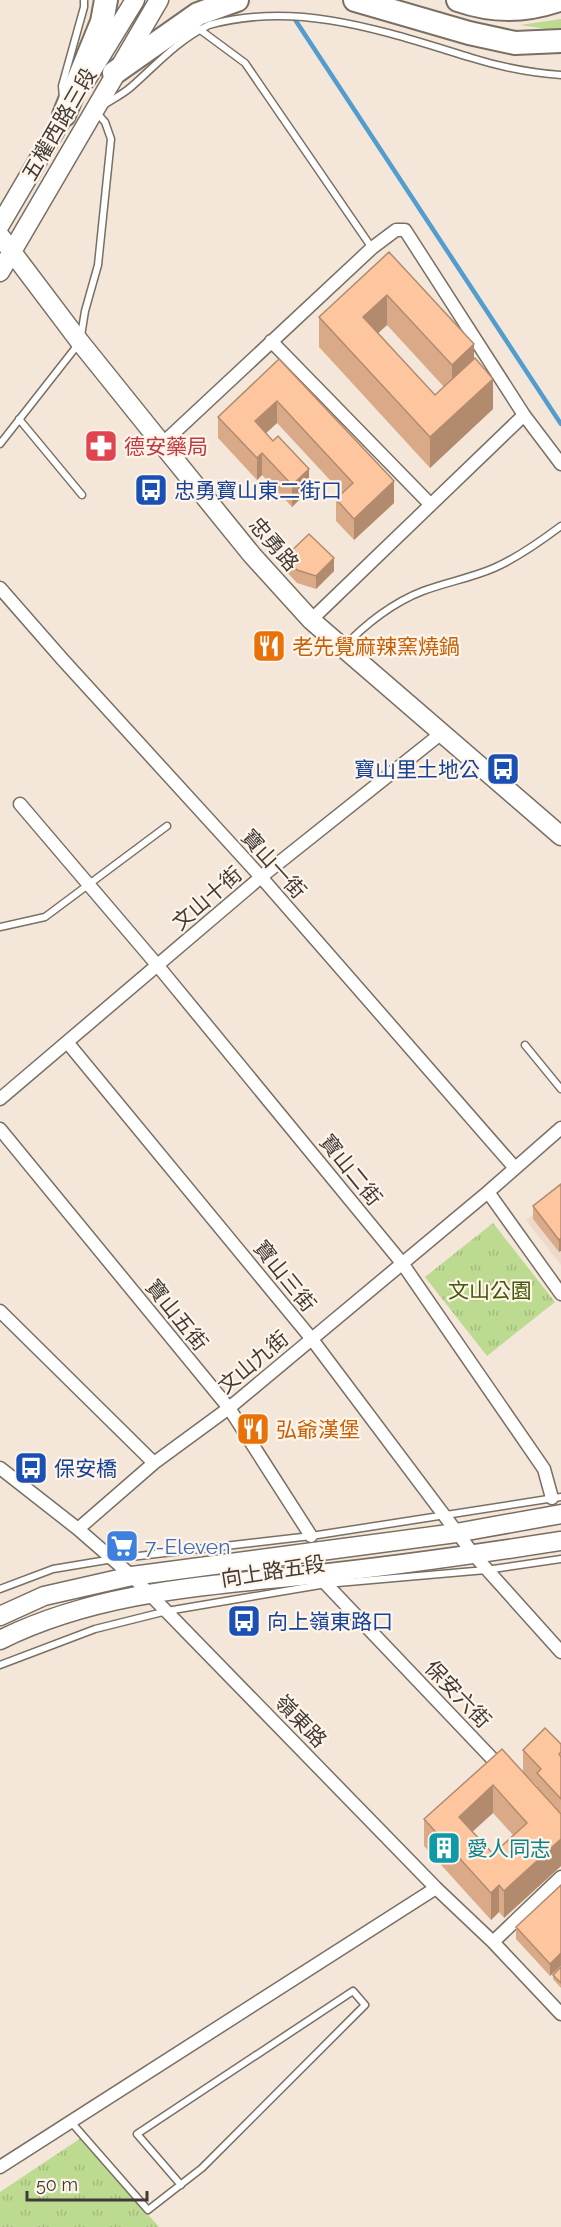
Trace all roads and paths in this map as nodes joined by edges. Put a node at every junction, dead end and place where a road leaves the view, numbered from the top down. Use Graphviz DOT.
graph roads {
  1 [pos="84,0"];
  2 [pos="106,0"];
  3 [pos="135,0"];
  4 [pos="159,0"];
  5 [pos="237,0"];
  6 [pos="458,0"];
  7 [pos="559,0"];
  8 [pos="351,8"];
  9 [pos="262,9"];
  10 [pos="198,17"];
  11 [pos="561,41"];
  12 [pos="114,73"];
  13 [pos="561,75"];
  14 [pos="94,111"];
  15 [pos="64,115"];
  16 [pos="0,225"];
  17 [pos="0,236"];
  18 [pos="372,248"];
  19 [pos="11,253"];
  20 [pos="0,272"];
  21 [pos="271,340"];
  22 [pos="80,342"];
  23 [pos="524,415"];
  24 [pos="19,419"];
  25 [pos="0,444"];
  26 [pos="162,444"];
  27 [pos="561,465"];
  28 [pos="82,495"];
  29 [pos="430,504"];
  30 [pos="561,526"];
  31 [pos="0,588"];
  32 [pos="311,620"];
  33 [pos="344,647"];
  34 [pos="443,732"];
  35 [pos="20,804"];
  36 [pos="166,826"];
  37 [pos="561,836"];
  38 [pos="261,877"];
  39 [pos="89,886"];
  40 [pos="0,927"];
  41 [pos="158,966"];
  42 [pos="67,1042"];
  43 [pos="525,1045"];
  44 [pos="561,1089"];
  45 [pos="0,1099"];
  46 [pos="561,1128"];
  47 [pos="0,1129"];
  48 [pos="515,1168"];
  49 [pos="488,1192"];
  50 [pos="402,1263"];
  51 [pos="561,1294"];
  52 [pos="0,1311"];
  53 [pos="311,1338"];
  54 [pos="229,1408"];
  55 [pos="154,1463"];
  56 [pos="0,1468"];
  57 [pos="558,1503"];
  58 [pos="444,1515"];
  59 [pos="78,1529"];
  60 [pos="311,1536"];
  61 [pos="561,1541"];
  62 [pos="465,1544"];
  63 [pos="114,1559"];
  64 [pos="561,1559"];
  65 [pos="486,1570"];
  66 [pos="132,1576"];
  67 [pos="326,1584"];
  68 [pos="0,1589"];
  69 [pos="149,1592"];
  70 [pos="167,1611"];
  71 [pos="0,1616"];
  72 [pos="0,1640"];
  73 [pos="561,1652"];
  74 [pos="0,1665"];
  75 [pos="512,1779"];
  76 [pos="561,1877"];
  77 [pos="436,1888"];
  78 [pos="493,1942"];
  79 [pos="561,2014"];
  80 [pos="70,2122"];
  81 [pos="0,2168"];
  82 [pos="181,2185"];
  1 -- 15 [label="lane"];
  2 -- 15 [label="highway"];
  3 -- 15 [label="main road, 五權西路三段"];
  4 -- 12 [label="main road, 五權西路三段"];
  5 -- 10 [label="highway"];
  6 -- 7 [label="highway"];
  8 -- 11 [label="highway"];
  8 -- 13 [label="lane"];
  9 -- 10 [label="lane"];
  10 -- 12 [label="highway"];
  10 -- 14 [label="lane"];
  10 -- 18 [label="lane"];
  12 -- 14 [label="main road, 五權西路三段"];
  14 -- 19 [label="main road, 五權西路三段"];
  14 -- 22 [label="lane"];
  15 -- 16 [label="main road, 五權西路三段"];
  17 -- 19 [label="main road, 忠勇路"];
  18 -- 21 [label="street"];
  18 -- 23 [label="street"];
  19 -- 20 [label="main road, 五權西路三段"];
  19 -- 22 [label="main road, 忠勇路"];
  21 -- 26 [label="street"];
  21 -- 29 [label="street"];
  22 -- 24 [label="lane"];
  22 -- 26 [label="main road, 忠勇路"];
  23 -- 27 [label="street"];
  23 -- 29 [label="street"];
  24 -- 25 [label="lane"];
  24 -- 28 [label="lane"];
  26 -- 32 [label="main road, 忠勇路"];
  29 -- 32 [label="street"];
  30 -- 33 [label="lane"];
  31 -- 38 [label="street, 寶山一街"];
  32 -- 33 [label="main road, 忠勇路"];
  33 -- 34 [label="main road, 忠勇路"];
  34 -- 37 [label="main road, 忠勇路"];
  34 -- 38 [label="street, 文山十街"];
  35 -- 39 [label="street, 寶山二街"];
  36 -- 39 [label="lane"];
  38 -- 41 [label="street, 文山十街"];
  38 -- 48 [label="street, 寶山一街"];
  39 -- 40 [label="lane"];
  39 -- 41 [label="street, 寶山二街"];
  41 -- 42 [label="street, 文山十街"];
  41 -- 50 [label="street, 寶山二街"];
  42 -- 45 [label="street, 文山十街"];
  42 -- 53 [label="street, 寶山三街"];
  43 -- 44 [label="lane"];
  46 -- 48 [label="street, 文山九街"];
  47 -- 54 [label="street, 寶山五街"];
  48 -- 49 [label="street, 文山九街"];
  49 -- 50 [label="street, 文山九街"];
  49 -- 51 [label="street"];
  50 -- 53 [label="street, 文山九街"];
  50 -- 57 [label="street, 寶山二街"];
  52 -- 55 [label="street"];
  53 -- 54 [label="street, 文山九街"];
  53 -- 58 [label="street, 寶山三街"];
  54 -- 55 [label="street, 文山九街"];
  54 -- 60 [label="street, 寶山五街"];
  55 -- 59 [label="street, 文山九街"];
  56 -- 59 [label="street, 嶺東路"];
  57 -- 58 [label="lane, 向上路五段"];
  57 -- 62 [label="main road, 向上路五段"];
  58 -- 60 [label="lane, 向上路五段"];
  58 -- 62 [label="street, 寶山三街"];
  59 -- 63 [label="street, 嶺東路"];
  60 -- 63 [label="lane, 向上路五段"];
  61 -- 62 [label="main road, 向上路五段"];
  62 -- 65 [label="street, 寶山三街"];
  62 -- 66 [label="main road, 向上路五段"];
  62 -- 69 [label="main road, 向上路五段"];
  63 -- 66 [label="street, 嶺東路"];
  63 -- 68 [label="lane, 向上路五段"];
  64 -- 65 [label="lane, 向上路五段"];
  65 -- 67 [label="lane, 向上路五段"];
  65 -- 73 [label="street, 寶山三街"];
  66 -- 69 [label="street, 嶺東路"];
  66 -- 71 [label="main road, 向上路五段"];
  67 -- 70 [label="lane, 向上路五段"];
  67 -- 75 [label="street, 保安六街"];
  69 -- 70 [label="street, 嶺東路"];
  69 -- 72 [label="main road, 向上路五段"];
  70 -- 74 [label="lane, 向上路五段"];
  70 -- 77 [label="street, 嶺東路"];
  76 -- 78 [label="street"];
  77 -- 78 [label="street, 嶺東路"];
  77 -- 80 [label="street"];
  78 -- 79 [label="street, 嶺東路"];
  80 -- 81 [label="street"];
  80 -- 82 [label="lane"];
  82 -- 82 [label="lane"];
}
